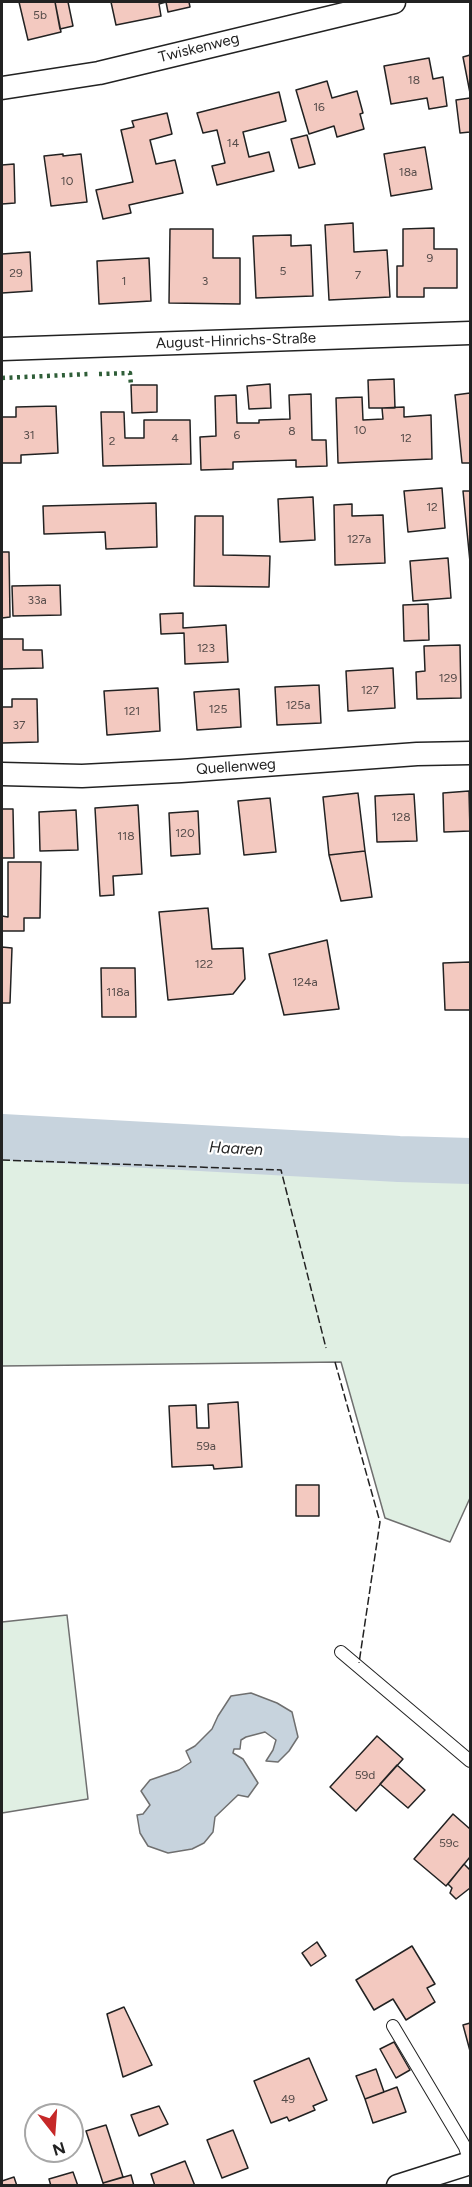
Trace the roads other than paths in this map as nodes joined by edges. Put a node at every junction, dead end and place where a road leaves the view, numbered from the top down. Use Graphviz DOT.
graph roads {
  1 [pos="394,2"];
  2 [pos="2,88"];
  3 [pos="471,333"];
  4 [pos="2,349"];
  5 [pos="471,753"];
  6 [pos="2,774"];
  7 [pos="341,1652"];
  8 [pos="471,1761"];
  9 [pos="393,2026"];
  10 [pos="471,2163"];
  11 [pos="398,2186"];
  1 -- 2 [label="street, Twiskenweg"];
  3 -- 4 [label="street, August-Hinrichs-Straße"];
  5 -- 6 [label="street, Quellenweg"];
  7 -- 8 [label="lane"];
  9 -- 10 [label="lane"];
  10 -- 11 [label="street"];
}
